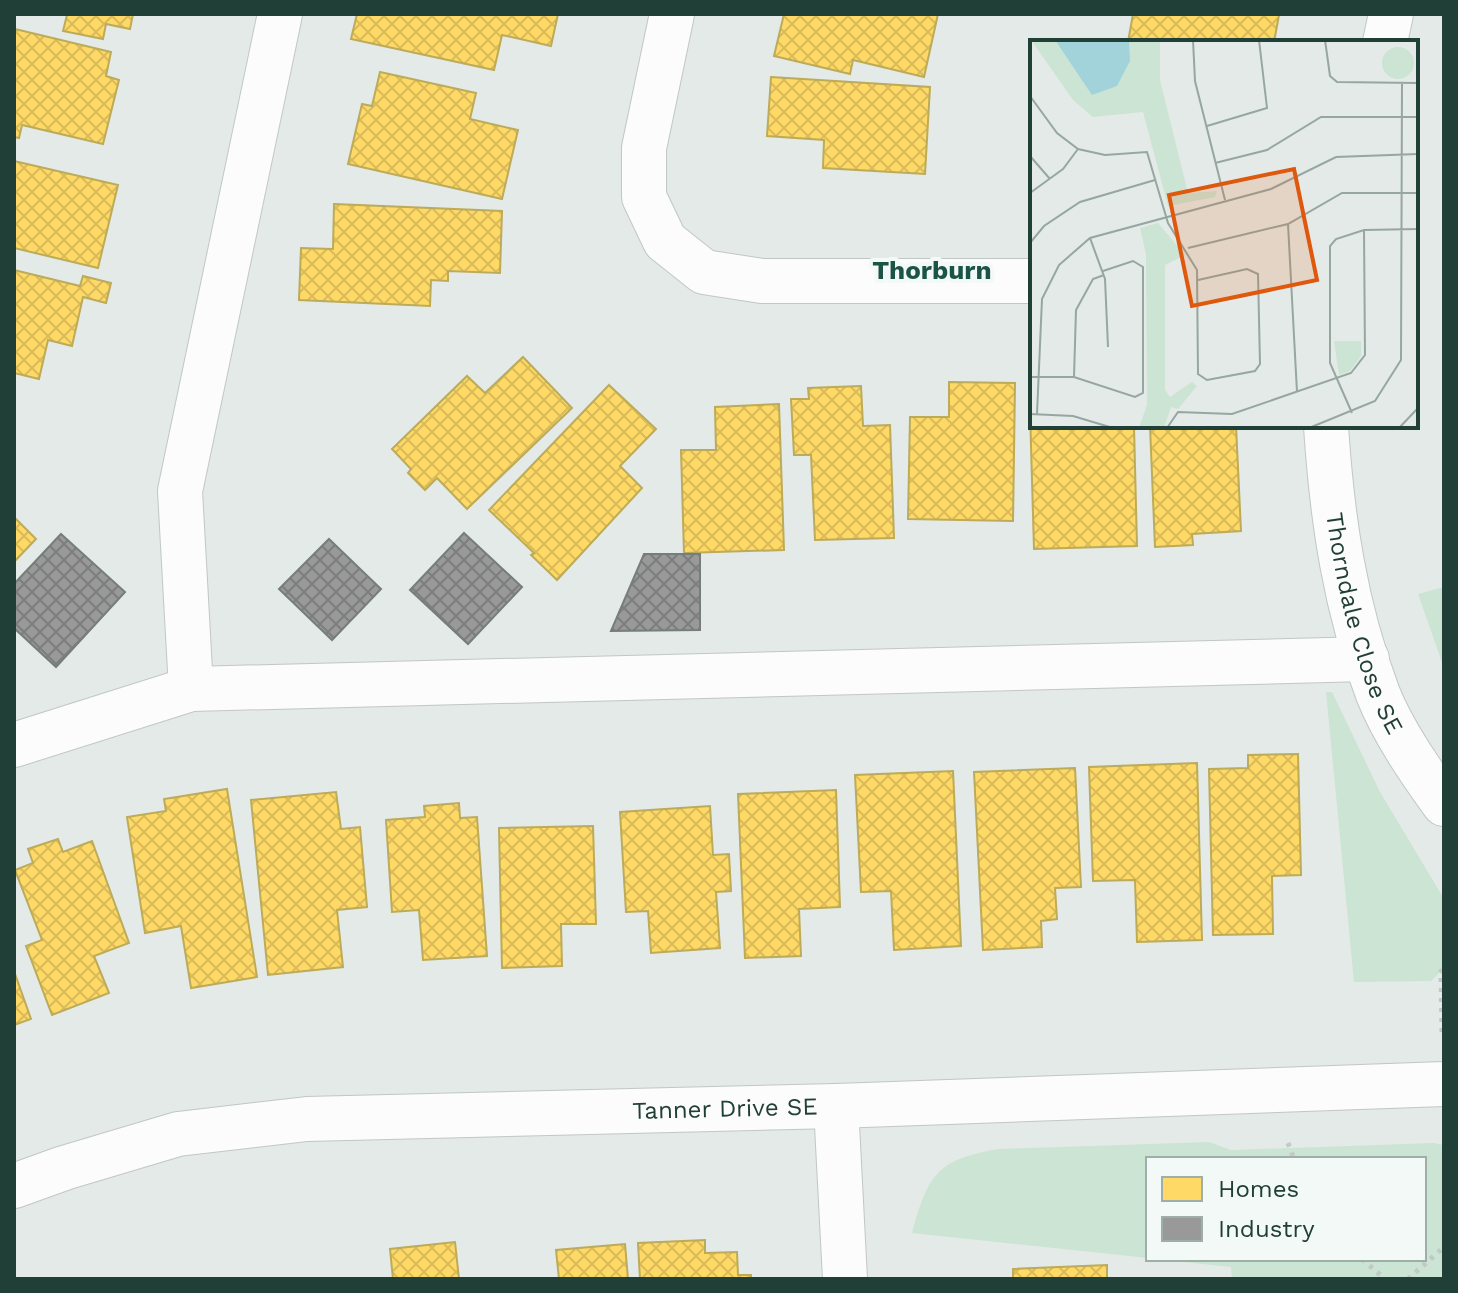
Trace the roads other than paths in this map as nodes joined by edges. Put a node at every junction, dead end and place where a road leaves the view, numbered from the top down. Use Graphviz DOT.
graph roads {
  1 [pos="280,14"];
  2 [pos="672,14"];
  3 [pos="1391,14"];
  4 [pos="1385,40"];
  5 [pos="1030,281"];
  6 [pos="1326,428"];
  7 [pos="1367,659"];
  8 [pos="191,689"];
  9 [pos="14,745"];
  10 [pos="1444,804"];
  11 [pos="1444,1084"];
  12 [pos="836,1106"];
  13 [pos="14,1186"];
  14 [pos="845,1279"];
  1 -- 8 [label="street"];
  2 -- 5 [label="street"];
  3 -- 4 [label="street"];
  6 -- 7 [label="street, Thorndale Close SE"];
  7 -- 8 [label="street"];
  7 -- 10 [label="street, Thorndale Close SE"];
  8 -- 9 [label="street"];
  11 -- 12 [label="street, Tanner Drive SE"];
  12 -- 13 [label="street, Tanner Drive SE"];
  12 -- 14 [label="street"];
}
